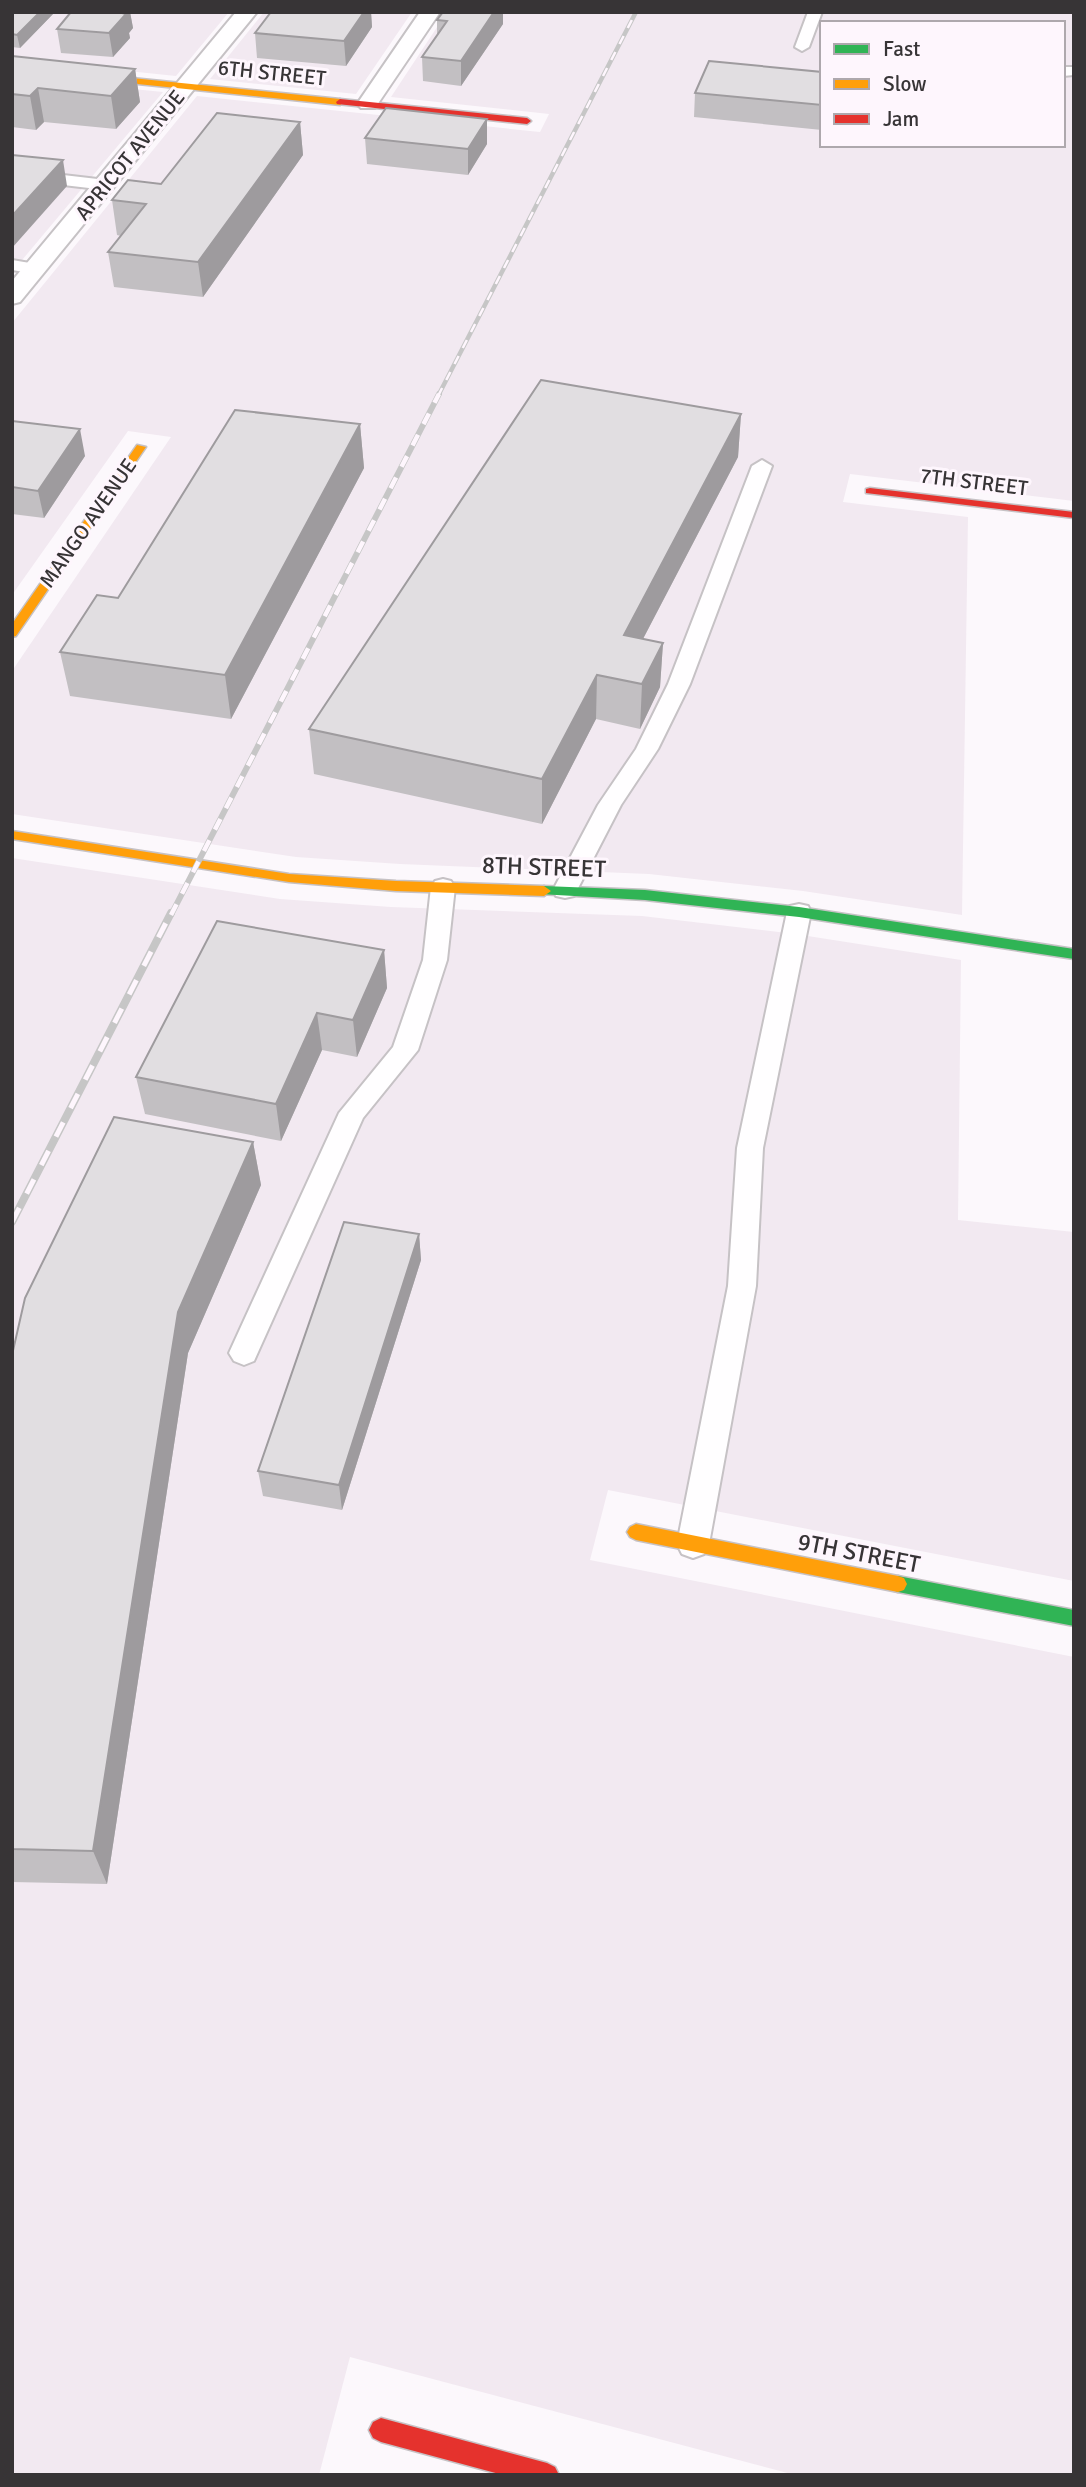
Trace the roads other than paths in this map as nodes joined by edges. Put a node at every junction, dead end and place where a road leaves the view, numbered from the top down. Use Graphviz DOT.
graph roads {
  1 [pos="247,12"];
  2 [pos="430,12"];
  3 [pos="814,12"];
  4 [pos="802,47"];
  5 [pos="12,68"];
  6 [pos="187,86"];
  7 [pos="368,104"];
  8 [pos="527,121"];
  9 [pos="12,174"];
  10 [pos="106,185"];
  11 [pos="12,265"];
  12 [pos="36,268"];
  13 [pos="12,297"];
  14 [pos="141,447"];
  15 [pos="762,466"];
  16 [pos="870,491"];
  17 [pos="1074,515"];
  18 [pos="12,633"];
  19 [pos="12,835"];
  20 [pos="443,887"];
  21 [pos="565,890"];
  22 [pos="799,912"];
  23 [pos="1074,954"];
  24 [pos="244,1353"];
  25 [pos="636,1532"];
  26 [pos="692,1544"];
  27 [pos="1074,1619"];
  28 [pos="381,2430"];
  29 [pos="547,2475"];
  1 -- 6 [label="street, APRICOT AVENUE"];
  2 -- 7 [label="street"];
  3 -- 4 [label="lane"];
  5 -- 6 [label="street, 6TH STREET"];
  6 -- 7 [label="street, 6TH STREET"];
  6 -- 10 [label="street, APRICOT AVENUE"];
  7 -- 8 [label="street, 6TH STREET"];
  9 -- 10 [label="lane"];
  10 -- 12 [label="street, APRICOT AVENUE"];
  11 -- 12 [label="lane"];
  12 -- 13 [label="street, APRICOT AVENUE"];
  14 -- 18 [label="street, MANGO AVENUE"];
  15 -- 21 [label="lane"];
  16 -- 17 [label="street, 7TH STREET"];
  19 -- 20 [label="street, 8TH STREET"];
  20 -- 21 [label="street, 8TH STREET"];
  20 -- 24 [label="lane"];
  21 -- 22 [label="street, 8TH STREET"];
  22 -- 23 [label="street, 8TH STREET"];
  22 -- 26 [label="lane"];
  25 -- 26 [label="street, 9TH STREET"];
  26 -- 27 [label="street, 9TH STREET"];
  28 -- 29 [label="street"];
}
